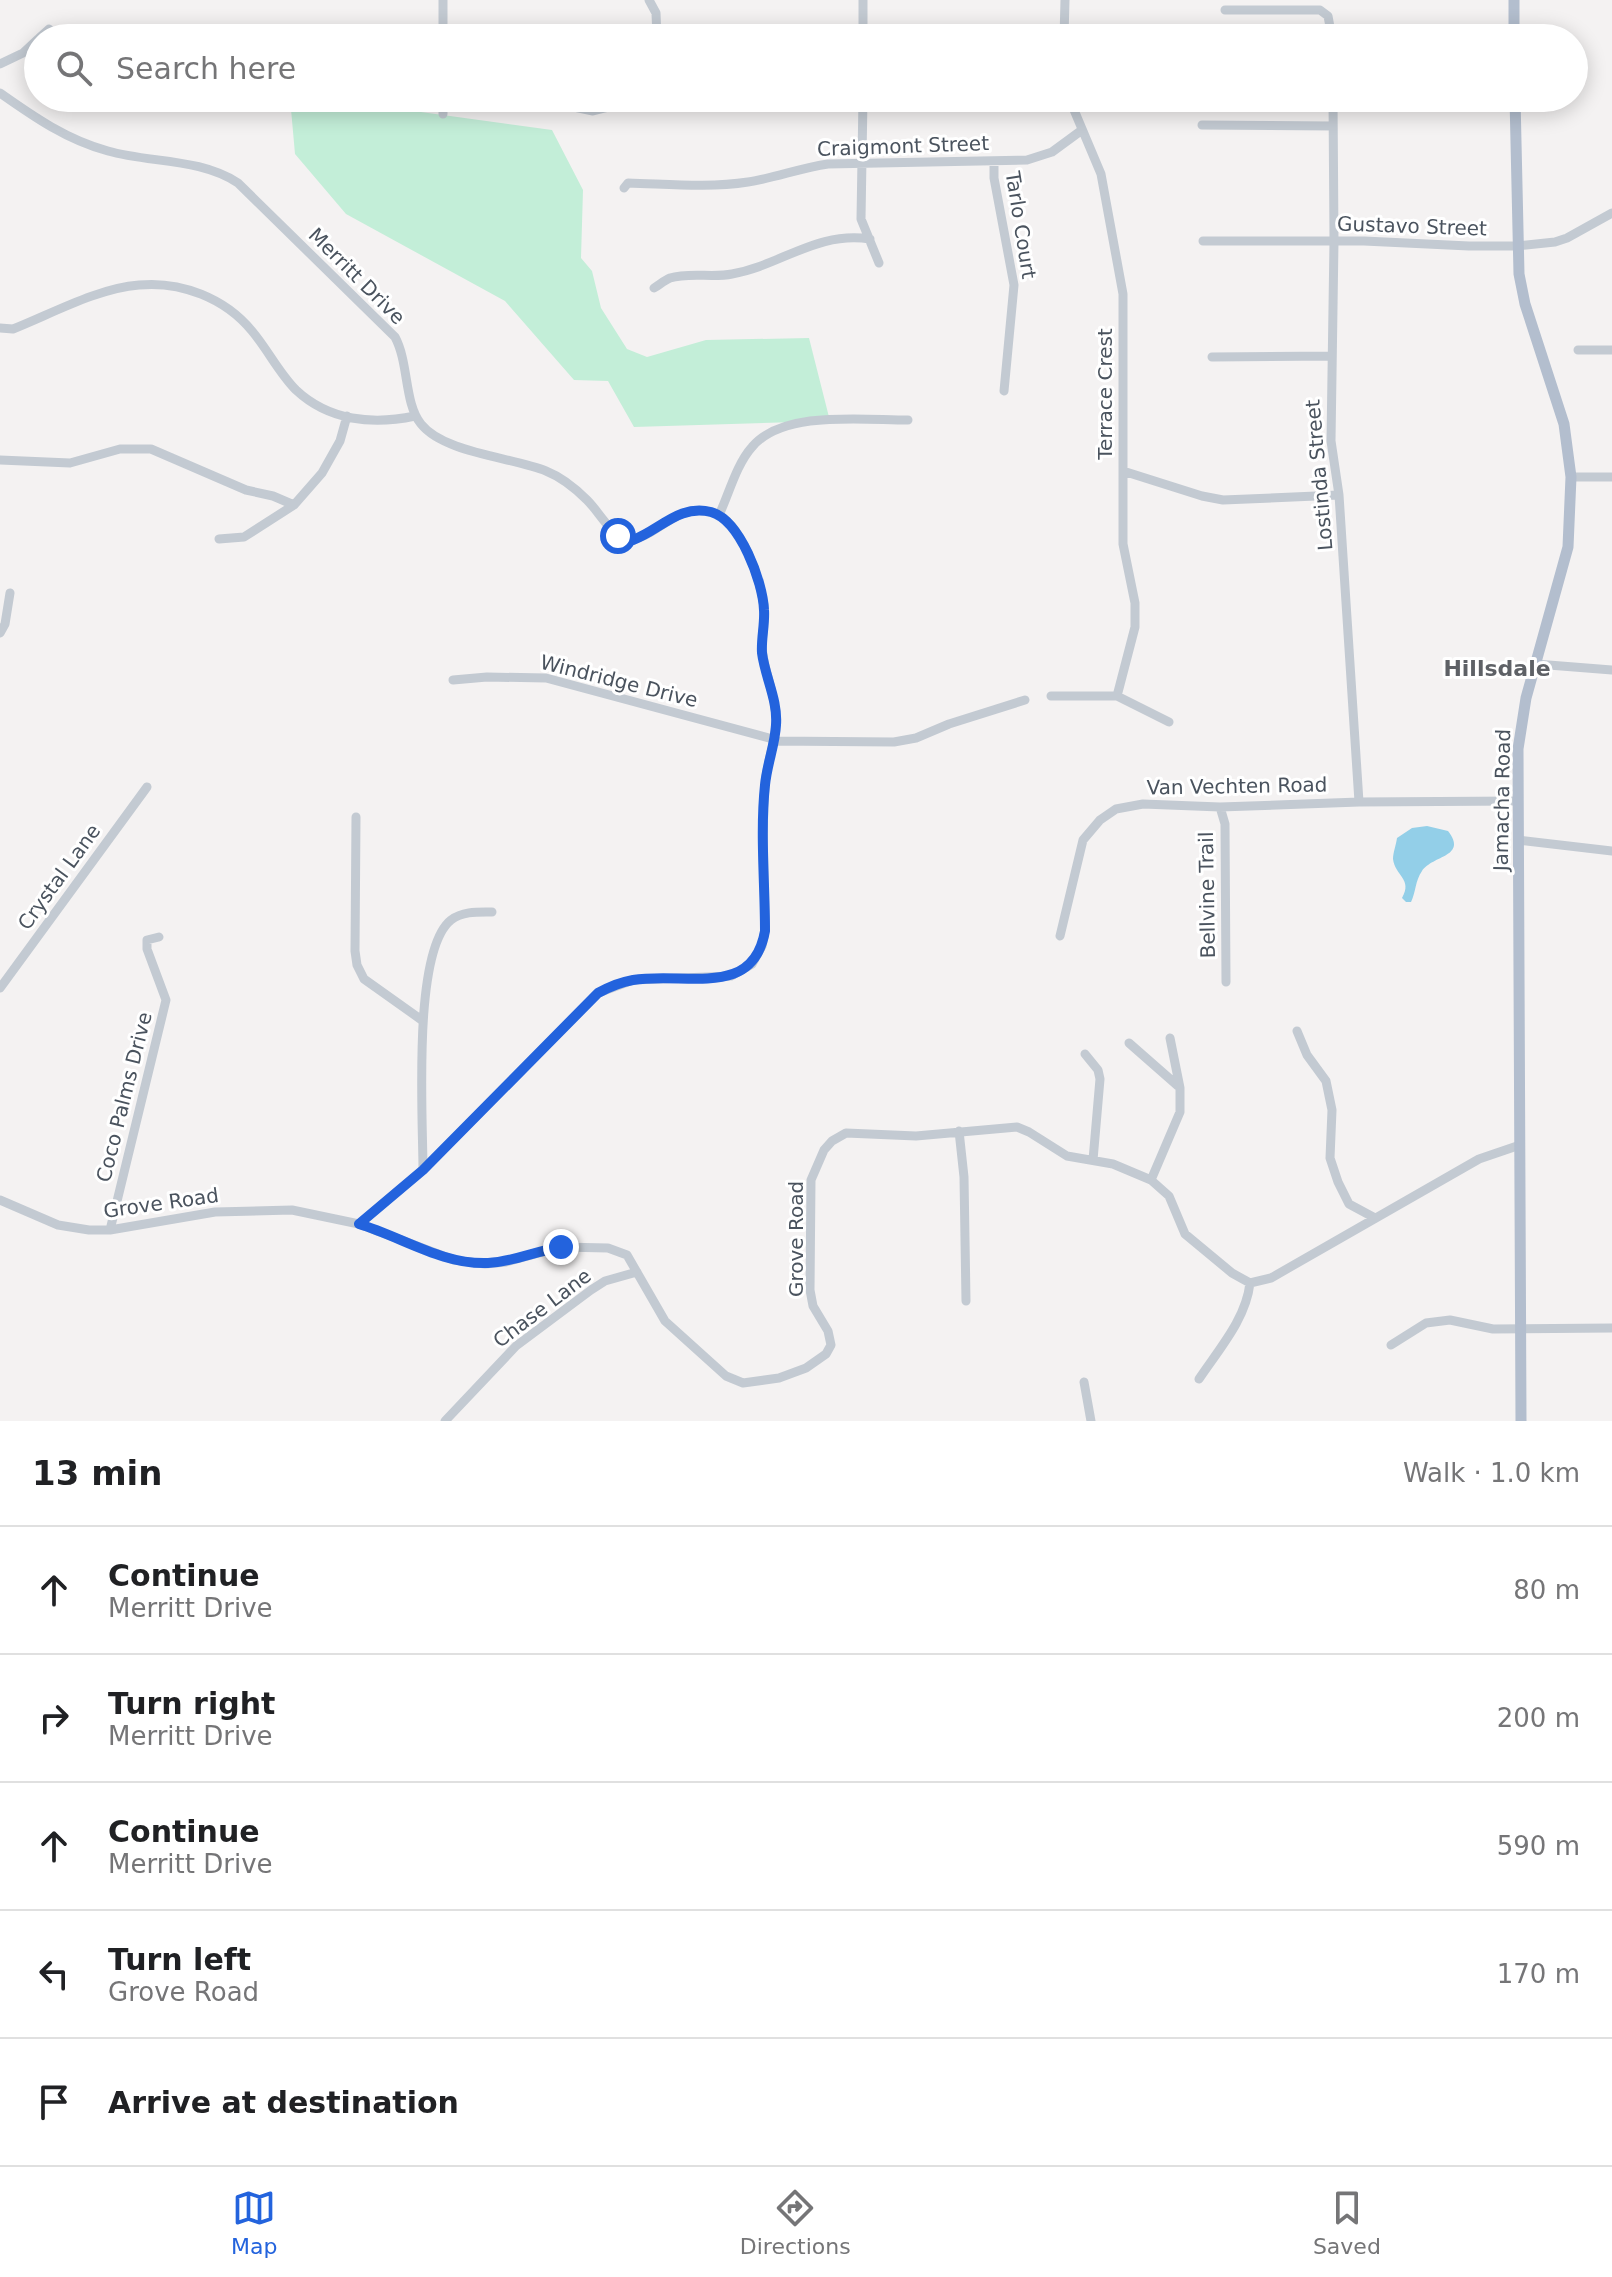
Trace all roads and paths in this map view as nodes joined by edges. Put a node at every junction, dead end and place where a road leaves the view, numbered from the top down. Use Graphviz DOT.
graph roads {
  1 [pos="443,0"];
  2 [pos="649,0"];
  3 [pos="863,0"];
  4 [pos="1065,0"];
  5 [pos="1514,0"];
  6 [pos="1225,10"];
  7 [pos="443,24"];
  8 [pos="656,24"];
  9 [pos="863,24"];
  10 [pos="1064,24"];
  11 [pos="1331,24"];
  12 [pos="1514,24"];
  13 [pos="24,52"];
  14 [pos="0,64"];
  15 [pos="0,93"];
  16 [pos="24,110"];
  17 [pos="27,112"];
  18 [pos="863,112"];
  19 [pos="1075,112"];
  20 [pos="1333,112"];
  21 [pos="1515,112"];
  22 [pos="1202,125"];
  23 [pos="1333,126"];
  24 [pos="1082,130"];
  25 [pos="994,161"];
  26 [pos="863,164"];
  27 [pos="624,188"];
  28 [pos="1612,213"];
  29 [pos="870,239"];
  30 [pos="1203,241"];
  31 [pos="1334,241"];
  32 [pos="1517,246"];
  33 [pos="879,263"];
  34 [pos="654,288"];
  35 [pos="0,328"];
  36 [pos="1578,350"];
  37 [pos="1612,350"];
  38 [pos="1332,356"];
  39 [pos="1212,357"];
  40 [pos="1004,391"];
  41 [pos="347,416"];
  42 [pos="415,416"];
  43 [pos="908,420"];
  44 [pos="0,460"];
  45 [pos="1123,471"];
  46 [pos="1571,477"];
  47 [pos="1612,477"];
  48 [pos="1339,495"];
  49 [pos="294,505"];
  50 [pos="719,515"];
  51 [pos="219,539"];
  52 [pos="10,593"];
  53 [pos="0,633"];
  54 [pos="1536,664"];
  55 [pos="1612,670"];
  56 [pos="453,680"];
  57 [pos="1051,696"];
  58 [pos="1117,696"];
  59 [pos="1025,700"];
  60 [pos="1169,722"];
  61 [pos="773,740"];
  62 [pos="147,787"];
  63 [pos="1518,801"];
  64 [pos="1359,802"];
  65 [pos="1220,807"];
  66 [pos="356,817"];
  67 [pos="1518,840"];
  68 [pos="1612,851"];
  69 [pos="492,912"];
  70 [pos="1060,936"];
  71 [pos="159,937"];
  72 [pos="1226,982"];
  73 [pos="0,988"];
  74 [pos="423,1021"];
  75 [pos="1297,1031"];
  76 [pos="1170,1038"];
  77 [pos="1129,1043"];
  78 [pos="1085,1054"];
  79 [pos="1180,1088"];
  80 [pos="959,1131"];
  81 [pos="1520,1145"];
  82 [pos="1093,1160"];
  83 [pos="423,1170"];
  84 [pos="1151,1180"];
  85 [pos="0,1200"];
  86 [pos="1375,1218"];
  87 [pos="359,1224"];
  88 [pos="110,1230"];
  89 [pos="637,1272"];
  90 [pos="1250,1283"];
  91 [pos="966,1301"];
  92 [pos="1521,1328"];
  93 [pos="1612,1328"];
  94 [pos="1391,1345"];
  95 [pos="1199,1379"];
  96 [pos="1084,1382"];
  97 [pos="445,1421"];
  98 [pos="1091,1421"];
  99 [pos="1521,1421"];
  1 -- 7 [label="street"];
  2 -- 8 [label="street"];
  3 -- 9 [label="street"];
  4 -- 10 [label="street"];
  5 -- 12 [label="main road"];
  6 -- 11 [label="street"];
  13 -- 14 [label="street"];
  15 -- 16 [label="street, Merritt Drive"];
  17 -- 42 [label="street, Merritt Drive"];
  18 -- 26 [label="street"];
  19 -- 24 [label="street, Terrace Crest"];
  20 -- 23 [label="street, Lostinda Street"];
  21 -- 32 [label="main road, Jamacha Road"];
  22 -- 23 [label="street"];
  23 -- 31 [label="street, Lostinda Street"];
  24 -- 25 [label="street, Craigmont Street"];
  24 -- 45 [label="street, Terrace Crest"];
  25 -- 26 [label="street, Craigmont Street"];
  25 -- 40 [label="street, Tarlo Court"];
  26 -- 27 [label="street, Craigmont Street"];
  26 -- 29 [label="street"];
  28 -- 32 [label="street, Gustavo Street"];
  29 -- 33 [label="street"];
  29 -- 34 [label="street"];
  30 -- 31 [label="street, Gustavo Street"];
  31 -- 32 [label="street, Gustavo Street"];
  31 -- 38 [label="street, Lostinda Street"];
  32 -- 46 [label="main road, Jamacha Road"];
  35 -- 41 [label="street"];
  36 -- 37 [label="street"];
  38 -- 39 [label="street"];
  38 -- 48 [label="street, Lostinda Street"];
  41 -- 42 [label="street"];
  41 -- 49 [label="street"];
  42 -- 50 [label="street"];
  43 -- 50 [label="street"];
  44 -- 49 [label="street"];
  45 -- 48 [label="street"];
  45 -- 58 [label="street, Terrace Crest"];
  46 -- 47 [label="street"];
  46 -- 54 [label="main road, Jamacha Road"];
  48 -- 64 [label="street, Lostinda Street"];
  49 -- 51 [label="street"];
  50 -- 61 [label="street"];
  52 -- 53 [label="street"];
  54 -- 55 [label="street"];
  54 -- 63 [label="main road, Jamacha Road"];
  56 -- 61 [label="street, Windridge Drive"];
  57 -- 58 [label="street"];
  58 -- 60 [label="street"];
  59 -- 61 [label="street, Windridge Drive"];
  61 -- 83 [label="street"];
  62 -- 73 [label="street, Crystal Lane"];
  63 -- 64 [label="street, Van Vechten Road"];
  63 -- 67 [label="main road, Jamacha Road"];
  64 -- 65 [label="street, Van Vechten Road"];
  65 -- 70 [label="street, Van Vechten Road"];
  65 -- 72 [label="street, Bellvine Trail"];
  66 -- 74 [label="street"];
  67 -- 68 [label="street"];
  67 -- 81 [label="main road, Jamacha Road"];
  69 -- 74 [label="street"];
  71 -- 88 [label="street, Coco Palms Drive"];
  74 -- 83 [label="street"];
  75 -- 86 [label="street"];
  76 -- 79 [label="street"];
  77 -- 79 [label="street"];
  78 -- 82 [label="street"];
  79 -- 84 [label="street"];
  80 -- 82 [label="street, Grove Road"];
  80 -- 89 [label="street, Grove Road"];
  80 -- 91 [label="street"];
  81 -- 86 [label="street"];
  81 -- 92 [label="main road, Jamacha Road"];
  82 -- 84 [label="street, Grove Road"];
  83 -- 87 [label="street"];
  84 -- 90 [label="street"];
  85 -- 88 [label="street, Grove Road"];
  86 -- 90 [label="street"];
  87 -- 88 [label="street, Grove Road"];
  87 -- 89 [label="street, Grove Road"];
  89 -- 97 [label="street, Chase Lane"];
  90 -- 95 [label="street"];
  92 -- 93 [label="street"];
  92 -- 94 [label="street"];
  92 -- 99 [label="main road, Jamacha Road"];
  96 -- 98 [label="street"];
}
